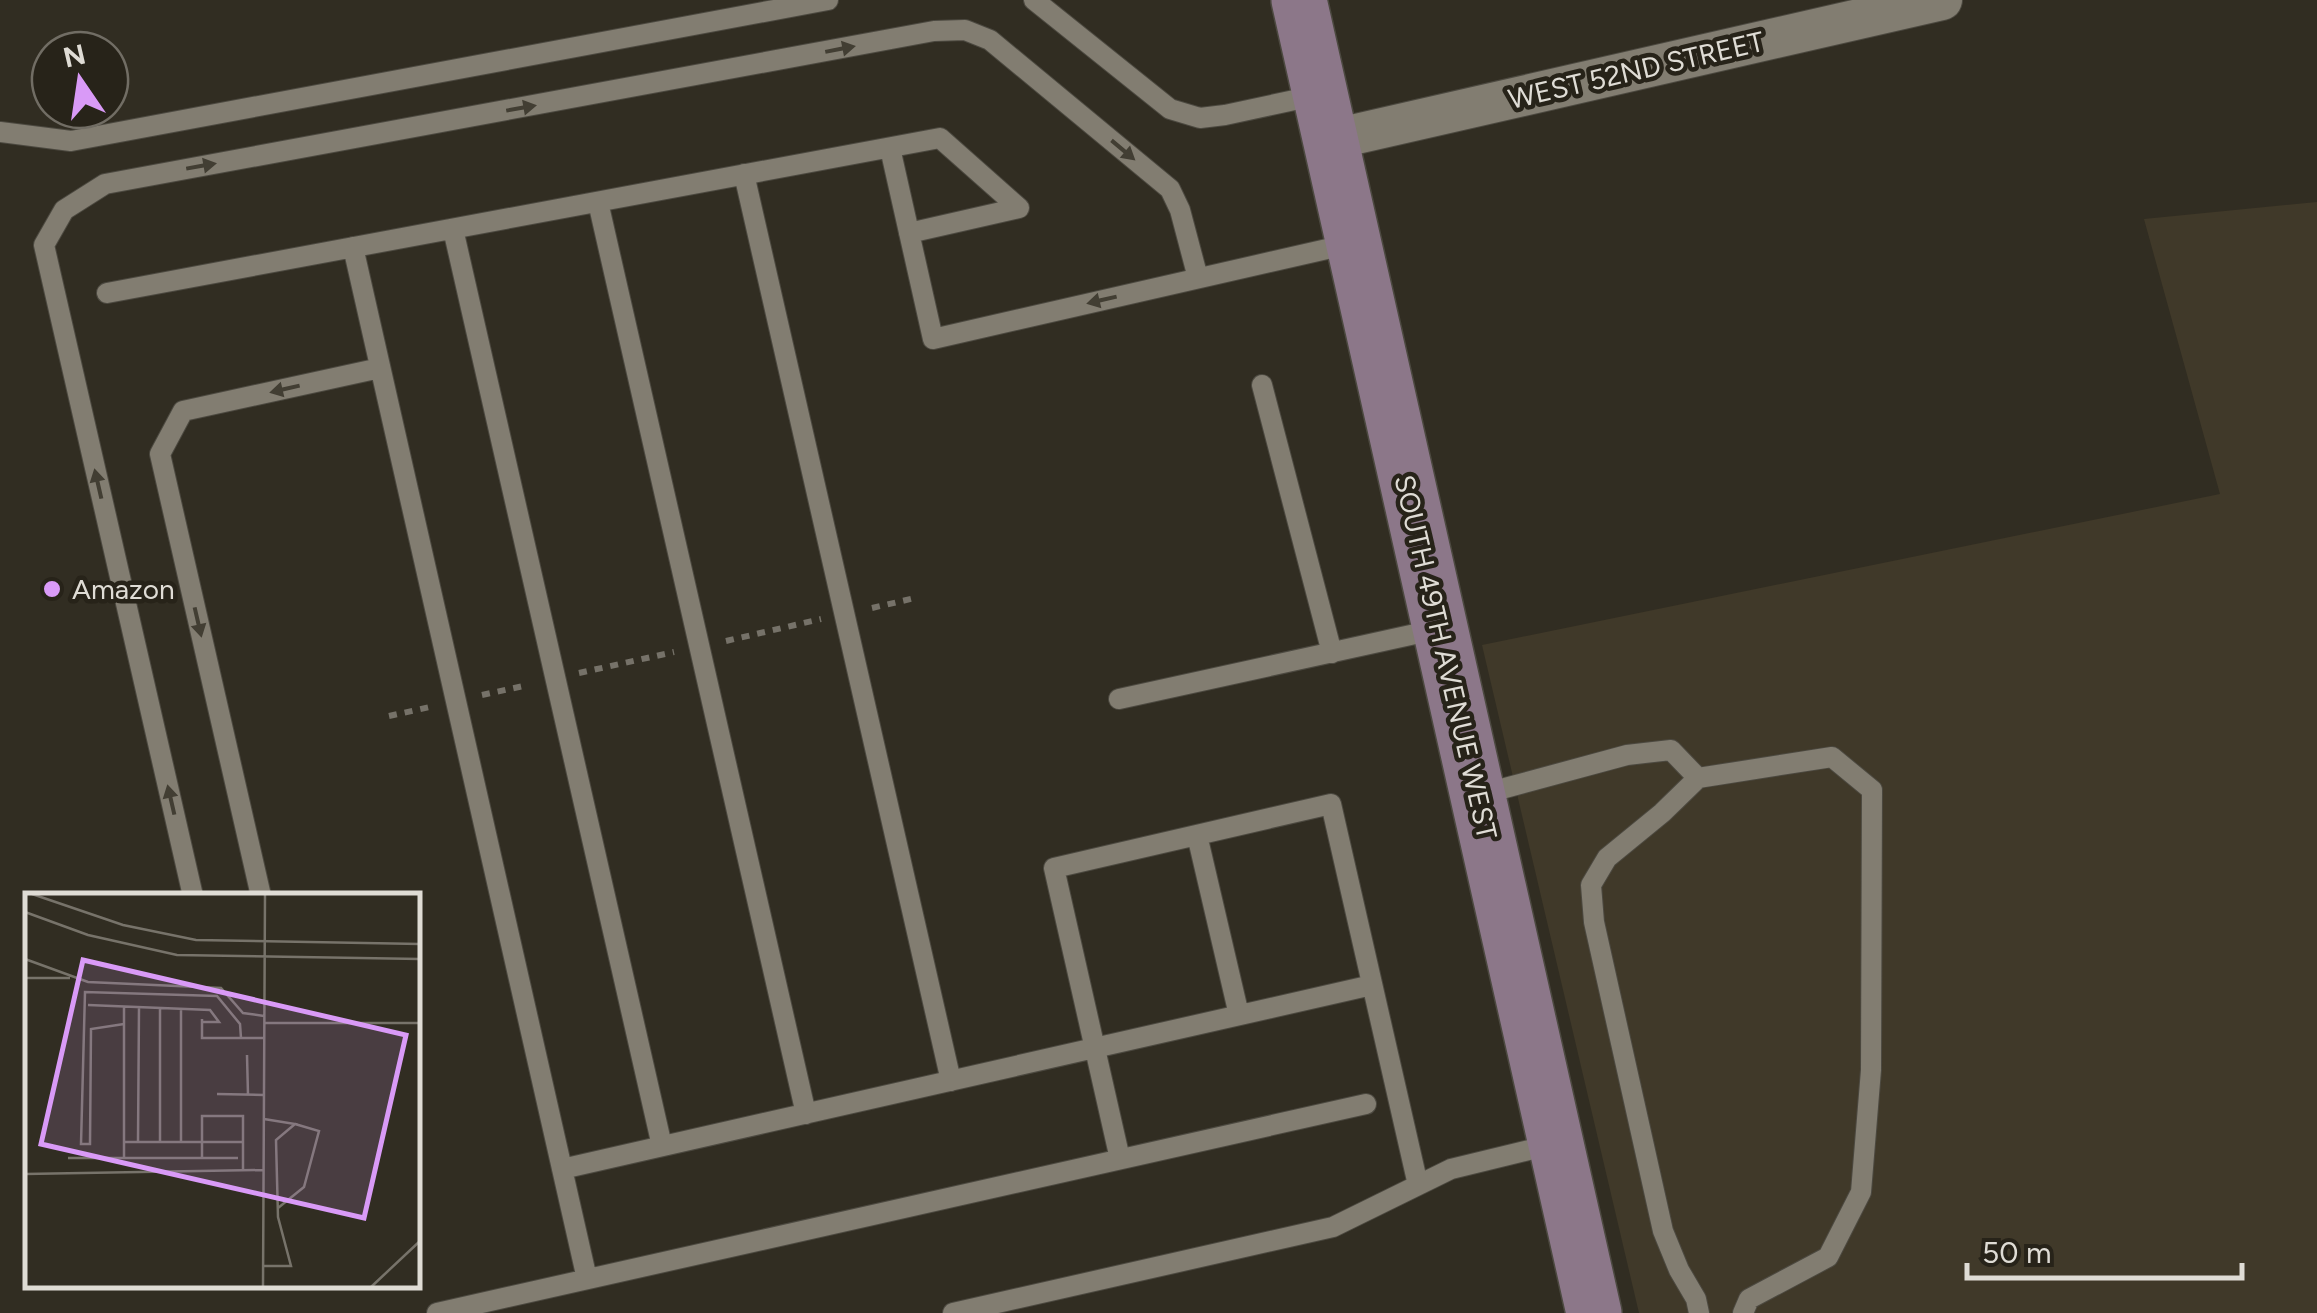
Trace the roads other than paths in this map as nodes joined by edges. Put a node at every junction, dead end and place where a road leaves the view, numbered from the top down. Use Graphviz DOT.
graph roads {
  1 [pos="828,0"];
  2 [pos="1034,0"];
  3 [pos="1298,0"];
  4 [pos="1942,0"];
  5 [pos="1325,117"];
  6 [pos="0,132"];
  7 [pos="890,148"];
  8 [pos="744,174"];
  9 [pos="598,202"];
  10 [pos="454,229"];
  11 [pos="909,233"];
  12 [pos="1354,243"];
  13 [pos="352,247"];
  14 [pos="1198,278"];
  15 [pos="107,293"];
  16 [pos="380,368"];
  17 [pos="1262,385"];
  18 [pos="1440,629"];
  19 [pos="1332,654"];
  20 [pos="1120,699"];
  21 [pos="1698,778"];
  22 [pos="1478,796"];
  23 [pos="1197,835"];
  24 [pos="192,893"];
  25 [pos="259,893"];
  26 [pos="1372,985"];
  27 [pos="1239,1015"];
  28 [pos="1094,1048"];
  29 [pos="951,1081"];
  30 [pos="1366,1104"];
  31 [pos="806,1114"];
  32 [pos="1556,1144"];
  33 [pos="662,1146"];
  34 [pos="1120,1159"];
  35 [pos="562,1170"];
  36 [pos="1418,1185"];
  37 [pos="587,1279"];
  38 [pos="438,1313"];
  39 [pos="953,1313"];
  40 [pos="1594,1313"];
  41 [pos="1699,1313"];
  42 [pos="1743,1313"];
  1 -- 6 [label="lane"];
  2 -- 5 [label="lane"];
  3 -- 5 [label="street, SOUTH 49TH AVENUE WEST"];
  4 -- 5 [label="street, WEST 52ND STREET"];
  5 -- 12 [label="street, SOUTH 49TH AVENUE WEST"];
  7 -- 8 [label="lane"];
  7 -- 11 [label="lane"];
  7 -- 11 [label="lane"];
  8 -- 9 [label="lane"];
  8 -- 29 [label="lane"];
  9 -- 10 [label="lane"];
  9 -- 31 [label="lane"];
  10 -- 13 [label="lane"];
  10 -- 33 [label="lane"];
  14 -- 11 [label="lane, one-way"];
  12 -- 14 [label="lane"];
  12 -- 18 [label="street, SOUTH 49TH AVENUE WEST"];
  13 -- 15 [label="lane"];
  13 -- 16 [label="lane"];
  24 -- 14 [label="lane, one-way"];
  16 -- 25 [label="lane, one-way"];
  16 -- 35 [label="lane"];
  17 -- 19 [label="lane"];
  18 -- 19 [label="lane"];
  18 -- 22 [label="street, SOUTH 49TH AVENUE WEST"];
  19 -- 20 [label="lane"];
  21 -- 22 [label="lane"];
  21 -- 41 [label="lane"];
  21 -- 42 [label="lane"];
  22 -- 32 [label="street, SOUTH 49TH AVENUE WEST"];
  23 -- 26 [label="lane"];
  23 -- 27 [label="lane"];
  23 -- 28 [label="lane"];
  26 -- 27 [label="lane"];
  26 -- 36 [label="lane"];
  27 -- 28 [label="lane"];
  28 -- 29 [label="lane"];
  28 -- 34 [label="lane"];
  29 -- 31 [label="lane"];
  30 -- 34 [label="lane"];
  31 -- 33 [label="lane"];
  32 -- 36 [label="lane"];
  32 -- 40 [label="street, SOUTH 49TH AVENUE WEST"];
  33 -- 35 [label="lane"];
  34 -- 37 [label="lane"];
  35 -- 37 [label="lane"];
  36 -- 39 [label="lane"];
  37 -- 38 [label="lane"];
}
